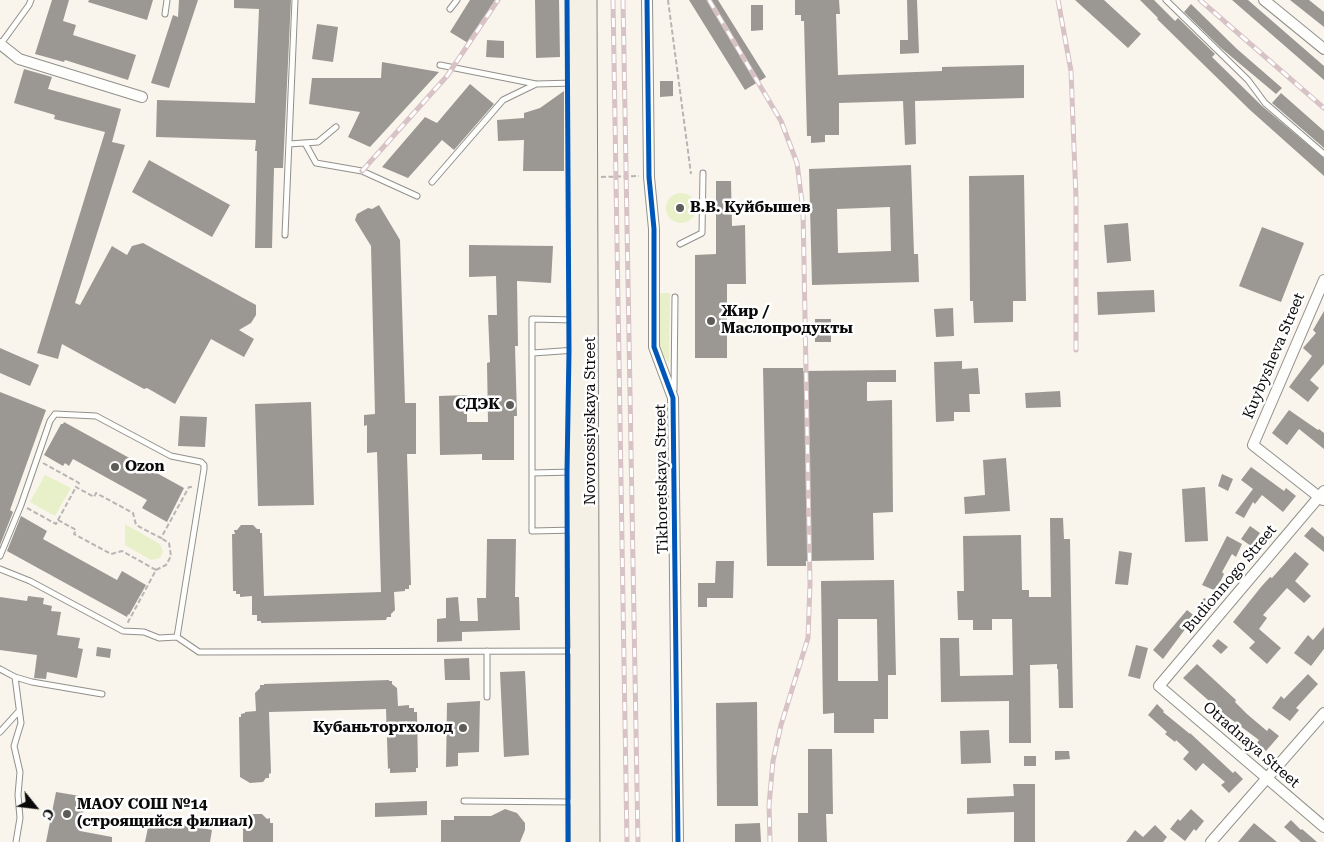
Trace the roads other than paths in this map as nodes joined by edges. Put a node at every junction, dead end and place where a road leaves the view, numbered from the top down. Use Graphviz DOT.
graph roads {
  1 [pos="31,0"];
  2 [pos="167,0"];
  3 [pos="295,0"];
  4 [pos="457,0"];
  5 [pos="575,0"];
  6 [pos="589,0"];
  7 [pos="647,0"];
  8 [pos="1166,0"];
  9 [pos="1264,0"];
  10 [pos="450,10"];
  11 [pos="165,14"];
  12 [pos="0,45"];
  13 [pos="1324,50"];
  14 [pos="440,65"];
  15 [pos="575,83"];
  16 [pos="536,84"];
  17 [pos="142,98"];
  18 [pos="336,127"];
  19 [pos="304,143"];
  20 [pos="289,144"];
  21 [pos="1324,154"];
  22 [pos="703,173"];
  23 [pos="432,182"];
  24 [pos="417,196"];
  25 [pos="285,235"];
  26 [pos="680,244"];
  27 [pos="1324,280"];
  28 [pos="675,297"];
  29 [pos="577,320"];
  30 [pos="577,350"];
  31 [pos="533,354"];
  32 [pos="673,398"];
  33 [pos="576,472"];
  34 [pos="591,472"];
  35 [pos="532,473"];
  36 [pos="1322,496"];
  37 [pos="576,530"];
  38 [pos="0,556"];
  39 [pos="0,569"];
  40 [pos="178,637"];
  41 [pos="585,651"];
  42 [pos="487,652"];
  43 [pos="0,669"];
  44 [pos="15,677"];
  45 [pos="1159,686"];
  46 [pos="102,694"];
  47 [pos="487,697"];
  48 [pos="19,711"];
  49 [pos="1324,713"];
  50 [pos="0,732"];
  51 [pos="1266,778"];
  52 [pos="464,801"];
  53 [pos="578,802"];
  54 [pos="1324,827"];
  55 [pos="16,842"];
  56 [pos="578,842"];
  57 [pos="592,842"];
  58 [pos="678,842"];
  59 [pos="1211,842"];
  1 -- 12 [label="lane"];
  2 -- 11 [label="lane"];
  3 -- 20 [label="lane"];
  4 -- 10 [label="lane"];
  5 -- 15 [label="main road, Novorossiyskaya Street"];
  6 -- 34 [label="main road, Novorossiyskaya Street"];
  7 -- 32 [label="street, Tikhoretskaya Street"];
  8 -- 21 [label="lane"];
  9 -- 13 [label="street"];
  12 -- 17 [label="street"];
  14 -- 16 [label="lane"];
  15 -- 16 [label="lane"];
  15 -- 29 [label="main road, Novorossiyskaya Street"];
  16 -- 23 [label="lane"];
  18 -- 19 [label="lane"];
  19 -- 20 [label="lane"];
  19 -- 24 [label="lane"];
  20 -- 25 [label="lane"];
  22 -- 26 [label="lane"];
  27 -- 36 [label="street, Kuybysheva Street"];
  28 -- 32 [label="lane"];
  29 -- 30 [label="main road, Novorossiyskaya Street"];
  29 -- 31 [label="lane"];
  30 -- 31 [label="lane"];
  30 -- 33 [label="main road, Novorossiyskaya Street"];
  31 -- 35 [label="lane"];
  32 -- 58 [label="street, Tikhoretskaya Street"];
  33 -- 34 [label="lane"];
  33 -- 35 [label="lane"];
  33 -- 37 [label="main road, Novorossiyskaya Street"];
  34 -- 41 [label="main road, Novorossiyskaya Street"];
  35 -- 37 [label="lane"];
  36 -- 45 [label="street, Budionnogo Street"];
  37 -- 41 [label="main road, Novorossiyskaya Street"];
  38 -- 40 [label="lane"];
  39 -- 40 [label="lane"];
  40 -- 42 [label="lane"];
  41 -- 42 [label="lane"];
  41 -- 53 [label="main road, Novorossiyskaya Street"];
  41 -- 57 [label="main road, Novorossiyskaya Street"];
  42 -- 47 [label="lane"];
  43 -- 44 [label="lane"];
  44 -- 46 [label="lane"];
  44 -- 48 [label="lane"];
  45 -- 51 [label="street, Otradnaya Street"];
  48 -- 50 [label="lane"];
  48 -- 55 [label="lane"];
  49 -- 51 [label="street"];
  51 -- 54 [label="street, Otradnaya Street"];
  51 -- 59 [label="street"];
  52 -- 53 [label="lane"];
  53 -- 56 [label="main road, Novorossiyskaya Street"];
}
